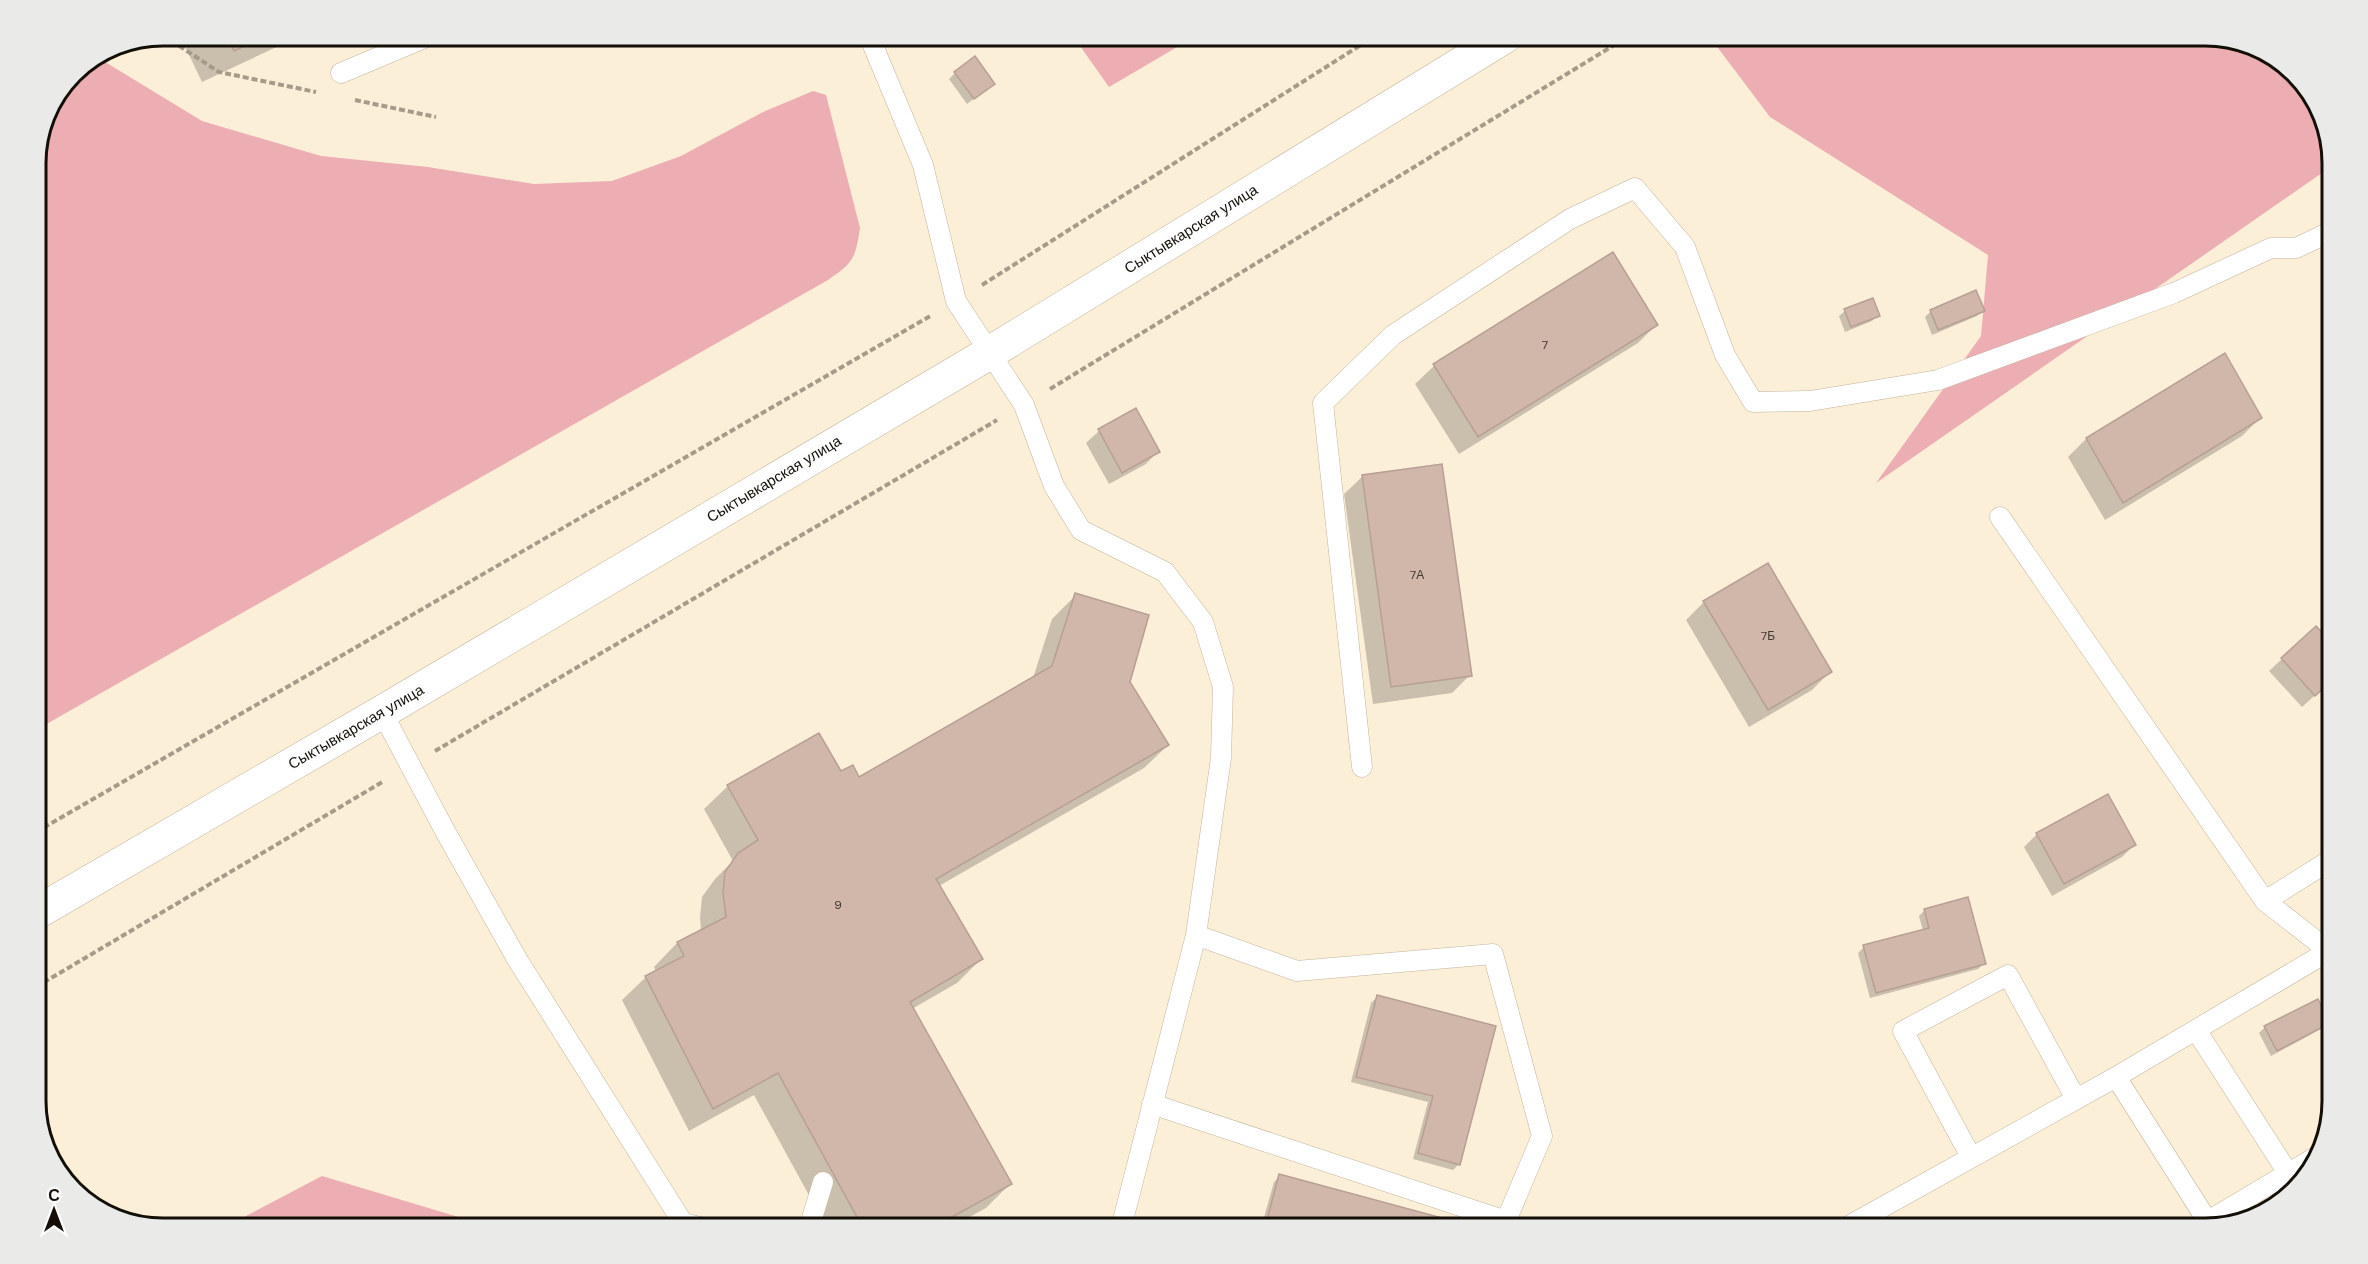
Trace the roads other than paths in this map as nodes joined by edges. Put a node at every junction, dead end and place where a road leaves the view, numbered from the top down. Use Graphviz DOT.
graph roads {
  1 [pos="1489,46"];
  2 [pos="403,47"];
  3 [pos="873,47"];
  4 [pos="341,73"];
  5 [pos="2321,236"];
  6 [pos="991,352"];
  7 [pos="2000,517"];
  8 [pos="382,712"];
  9 [pos="1362,767"];
  10 [pos="2322,865"];
  11 [pos="2265,901"];
  12 [pos="47,907"];
  13 [pos="1196,935"];
  14 [pos="2322,947"];
  15 [pos="2322,959"];
  16 [pos="2196,1030"];
  17 [pos="2116,1077"];
  18 [pos="2076,1099"];
  19 [pos="1152,1104"];
  20 [pos="1971,1157"];
  21 [pos="2302,1165"];
  22 [pos="2288,1173"];
  23 [pos="823,1182"];
  24 [pos="2217,1216"];
  25 [pos="679,1217"];
  26 [pos="812,1217"];
  27 [pos="1124,1217"];
  28 [pos="1481,1217"];
  29 [pos="1507,1217"];
  30 [pos="1865,1217"];
  31 [pos="2198,1217"];
  1 -- 6 [label="main road, Сыктывкарская улица"];
  2 -- 4 [label="lane"];
  3 -- 6 [label="lane"];
  5 -- 9 [label="lane"];
  6 -- 8 [label="main road, Сыктывкарская улица"];
  6 -- 13 [label="lane"];
  7 -- 11 [label="lane"];
  8 -- 12 [label="main road, Сыктывкарская улица"];
  8 -- 25 [label="lane"];
  10 -- 11 [label="lane"];
  11 -- 14 [label="lane"];
  13 -- 19 [label="lane"];
  13 -- 29 [label="lane"];
  15 -- 16 [label="lane"];
  16 -- 17 [label="lane"];
  16 -- 22 [label="lane"];
  17 -- 18 [label="lane"];
  17 -- 31 [label="lane"];
  18 -- 20 [label="lane"];
  18 -- 20 [label="lane"];
  19 -- 27 [label="lane"];
  19 -- 28 [label="lane"];
  20 -- 30 [label="lane"];
  21 -- 22 [label="lane"];
  22 -- 24 [label="lane"];
  23 -- 26 [label="lane"];
}
